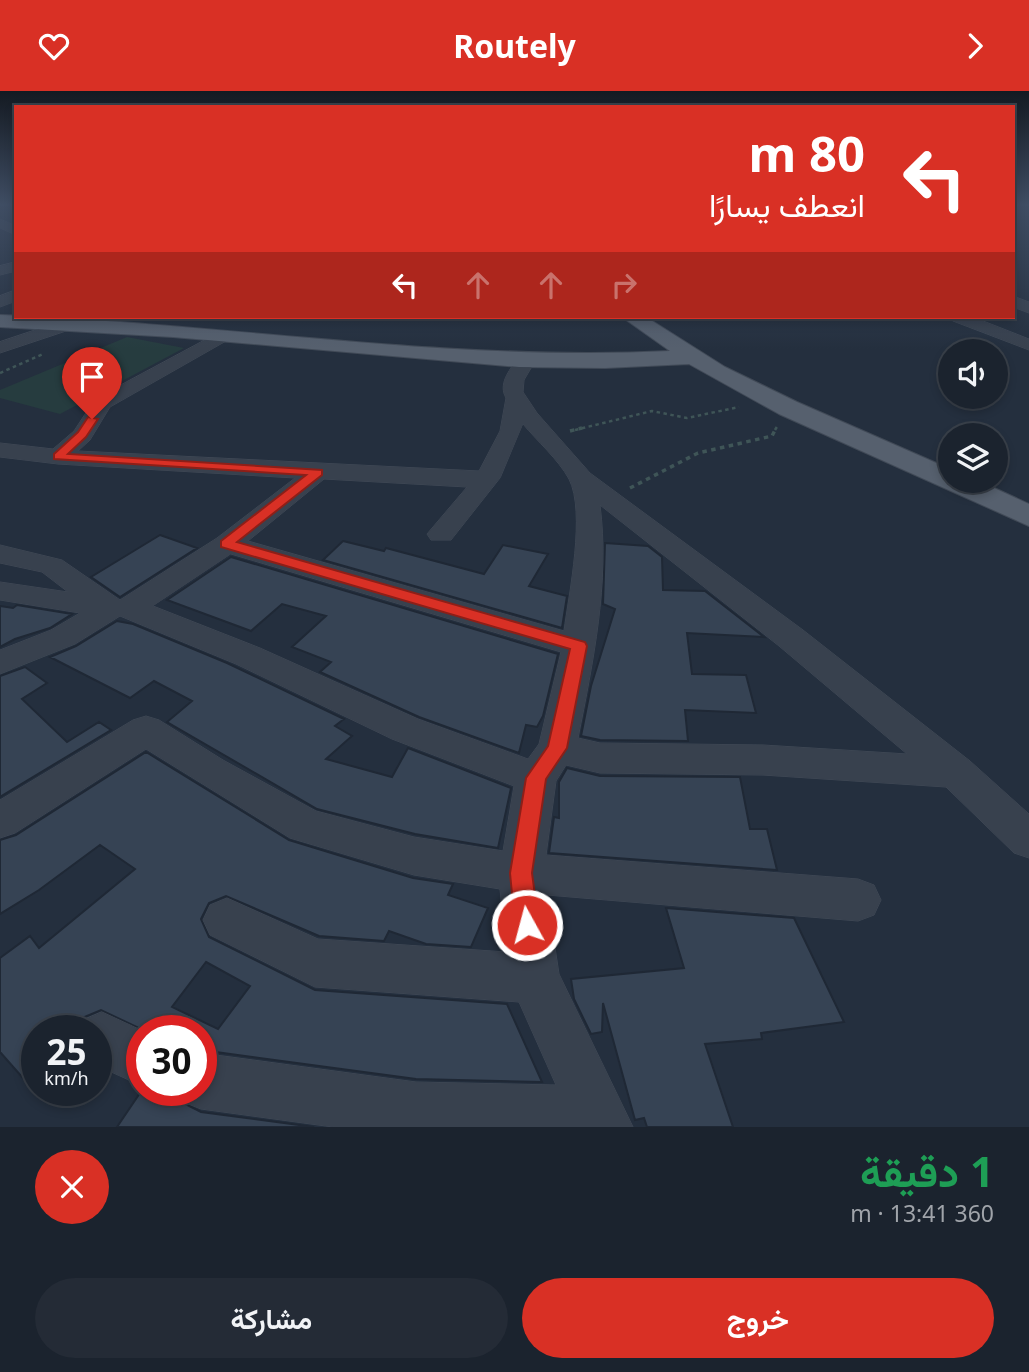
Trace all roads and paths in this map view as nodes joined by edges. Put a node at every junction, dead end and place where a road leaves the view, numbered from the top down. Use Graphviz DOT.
graph roads {
  1 [pos="83,319"];
  2 [pos="635,319"];
  3 [pos="964,319"];
  4 [pos="0,321"];
  5 [pos="220,337"];
  6 [pos="1029,345"];
  7 [pos="0,348"];
  8 [pos="692,357"];
  9 [pos="524,363"];
  10 [pos="517,397"];
  11 [pos="788,408"];
  12 [pos="547,437"];
  13 [pos="0,450"];
  14 [pos="58,457"];
  15 [pos="318,472"];
  16 [pos="938,475"];
  17 [pos="488,478"];
  18 [pos="596,489"];
  19 [pos="978,493"];
  20 [pos="1029,516"];
  21 [pos="440,534"];
  22 [pos="226,544"];
  23 [pos="0,554"];
  24 [pos="0,590"];
  25 [pos="119,608"];
  26 [pos="579,646"];
  27 [pos="0,663"];
  28 [pos="546,763"];
  29 [pos="956,772"];
  30 [pos="0,821"];
  31 [pos="1029,840"];
  32 [pos="521,873"];
  33 [pos="858,900"];
  34 [pos="227,920"];
  35 [pos="534,978"];
  36 [pos="217,1083"];
  37 [pos="600,1121"];
  1 -- 4 [label="main road"];
  1 -- 5 [label="main road"];
  1 -- 7 [label="street"];
  2 -- 8 [label="main road"];
  3 -- 6 [label="street"];
  5 -- 9 [label="main road"];
  5 -- 14 [label="street"];
  8 -- 9 [label="main road"];
  8 -- 11 [label="main road"];
  9 -- 10 [label="street"];
  10 -- 12 [label="street"];
  10 -- 17 [label="street"];
  11 -- 12 [label="path"];
  11 -- 16 [label="main road"];
  11 -- 18 [label="path"];
  12 -- 18 [label="street"];
  13 -- 14 [label="street"];
  14 -- 15 [label="street"];
  15 -- 17 [label="street"];
  15 -- 22 [label="street"];
  17 -- 21 [label="street"];
  18 -- 26 [label="street"];
  18 -- 29 [label="street"];
  19 -- 20 [label="main road"];
  22 -- 25 [label="street"];
  22 -- 26 [label="street"];
  23 -- 25 [label="street"];
  24 -- 25 [label="street"];
  25 -- 27 [label="street"];
  25 -- 28 [label="street"];
  26 -- 28 [label="street"];
  28 -- 29 [label="street"];
  28 -- 32 [label="street"];
  29 -- 31 [label="street"];
  30 -- 32 [label="street"];
  32 -- 33 [label="street"];
  32 -- 35 [label="street"];
  34 -- 35 [label="street"];
  35 -- 37 [label="street"];
  36 -- 37 [label="street"];
}
